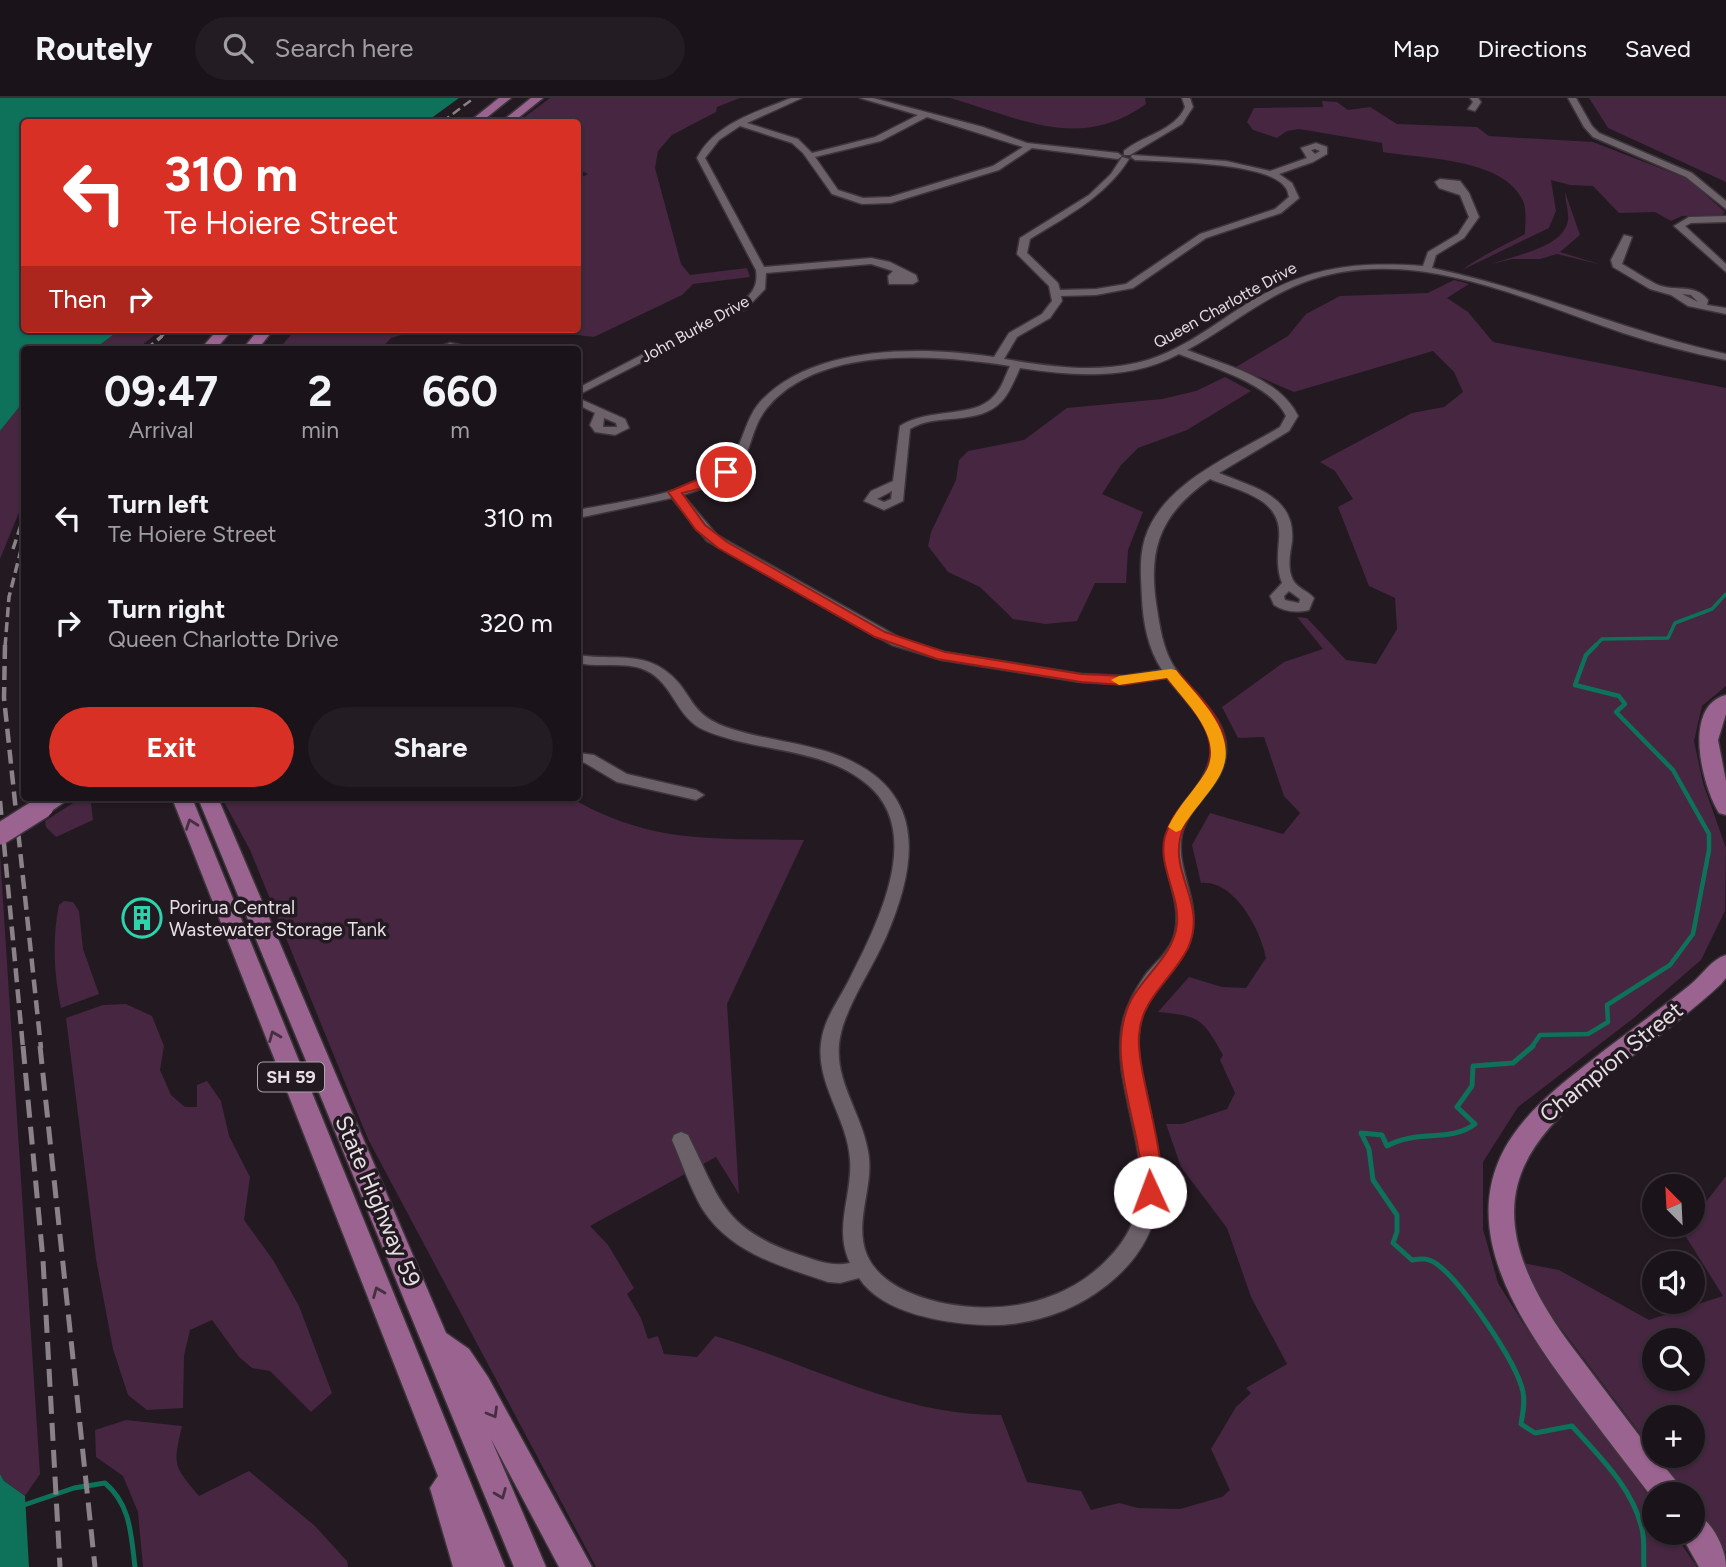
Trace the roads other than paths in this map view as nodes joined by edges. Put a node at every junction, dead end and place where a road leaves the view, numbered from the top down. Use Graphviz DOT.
graph roads {
  1 [pos="506,98"];
  2 [pos="538,98"];
  3 [pos="798,98"];
  4 [pos="864,98"];
  5 [pos="1186,98"];
  6 [pos="1474,98"];
  7 [pos="1572,98"];
  8 [pos="1472,109"];
  9 [pos="927,114"];
  10 [pos="478,119"];
  11 [pos="510,119"];
  12 [pos="742,124"];
  13 [pos="1030,146"];
  14 [pos="810,156"];
  15 [pos="1126,156"];
  16 [pos="1314,158"];
  17 [pos="1272,173"];
  18 [pos="1464,192"];
  19 [pos="1726,206"];
  20 [pos="1726,219"];
  21 [pos="1627,237"];
  22 [pos="1427,269"];
  23 [pos="1726,269"];
  24 [pos="761,270"];
  25 [pos="900,271"];
  26 [pos="1058,293"];
  27 [pos="1726,311"];
  28 [pos="222,333"];
  29 [pos="211,346"];
  30 [pos="1180,351"];
  31 [pos="1726,357"];
  32 [pos="997,361"];
  33 [pos="1017,364"];
  34 [pos="581,390"];
  35 [pos="581,402"];
  36 [pos="601,411"];
  37 [pos="1210,474"];
  38 [pos="899,483"];
  39 [pos="674,492"];
  40 [pos="581,513"];
  41 [pos="1288,584"];
  42 [pos="581,660"];
  43 [pos="1171,673"];
  44 [pos="1726,701"];
  45 [pos="581,757"];
  46 [pos="696,795"];
  47 [pos="52,801"];
  48 [pos="183,801"];
  49 [pos="209,801"];
  50 [pos="1726,808"];
  51 [pos="0,834"];
  52 [pos="1726,963"];
  53 [pos="681,1140"];
  54 [pos="863,1268"];
  55 [pos="437,1340"];
  56 [pos="404,1355"];
  57 [pos="1659,1482"];
  58 [pos="1704,1545"];
  59 [pos="469,1567"];
  60 [pos="489,1567"];
  61 [pos="530,1567"];
  62 [pos="576,1567"];
  63 [pos="1717,1567"];
  1 -- 10 [label="main road"];
  2 -- 11 [label="main road"];
  3 -- 12 [label="street, John Burke Drive"];
  4 -- 9 [label="street"];
  5 -- 15 [label="street"];
  6 -- 8 [label="street"];
  7 -- 19 [label="street"];
  9 -- 13 [label="street"];
  9 -- 14 [label="street"];
  12 -- 14 [label="street"];
  12 -- 24 [label="street, John Burke Drive"];
  13 -- 14 [label="street"];
  13 -- 15 [label="street"];
  15 -- 17 [label="street"];
  15 -- 26 [label="street"];
  16 -- 17 [label="street"];
  17 -- 26 [label="street"];
  18 -- 22 [label="street"];
  20 -- 23 [label="street"];
  21 -- 27 [label="street"];
  22 -- 30 [label="street, Queen Charlotte Drive"];
  22 -- 31 [label="street, Queen Charlotte Drive"];
  24 -- 25 [label="street"];
  24 -- 34 [label="street, John Burke Drive"];
  26 -- 32 [label="street"];
  28 -- 29 [label="main road"];
  30 -- 33 [label="street, Queen Charlotte Drive"];
  30 -- 37 [label="street"];
  32 -- 33 [label="street, Queen Charlotte Drive"];
  32 -- 39 [label="street, Queen Charlotte Drive"];
  33 -- 38 [label="street"];
  35 -- 36 [label="street"];
  37 -- 41 [label="street"];
  37 -- 43 [label="street"];
  39 -- 40 [label="street, Queen Charlotte Drive"];
  39 -- 43 [label="street"];
  42 -- 54 [label="street"];
  43 -- 54 [label="street"];
  44 -- 50 [label="main road"];
  45 -- 46 [label="street"];
  47 -- 51 [label="main road, bridge"];
  56 -- 48 [label="main road, State Highway 59 / SH 59, one-way"];
  49 -- 55 [label="main road, State Highway 59 / SH 59"];
  52 -- 57 [label="main road, Champion Street"];
  53 -- 54 [label="street"];
  55 -- 61 [label="main road, State Highway 59 / SH 59, one-way"];
  55 -- 62 [label="main road, one-way"];
  56 -- 59 [label="main road"];
  56 -- 60 [label="main road, State Highway 59 / SH 59"];
  58 -- 63 [label="main road"];
}
